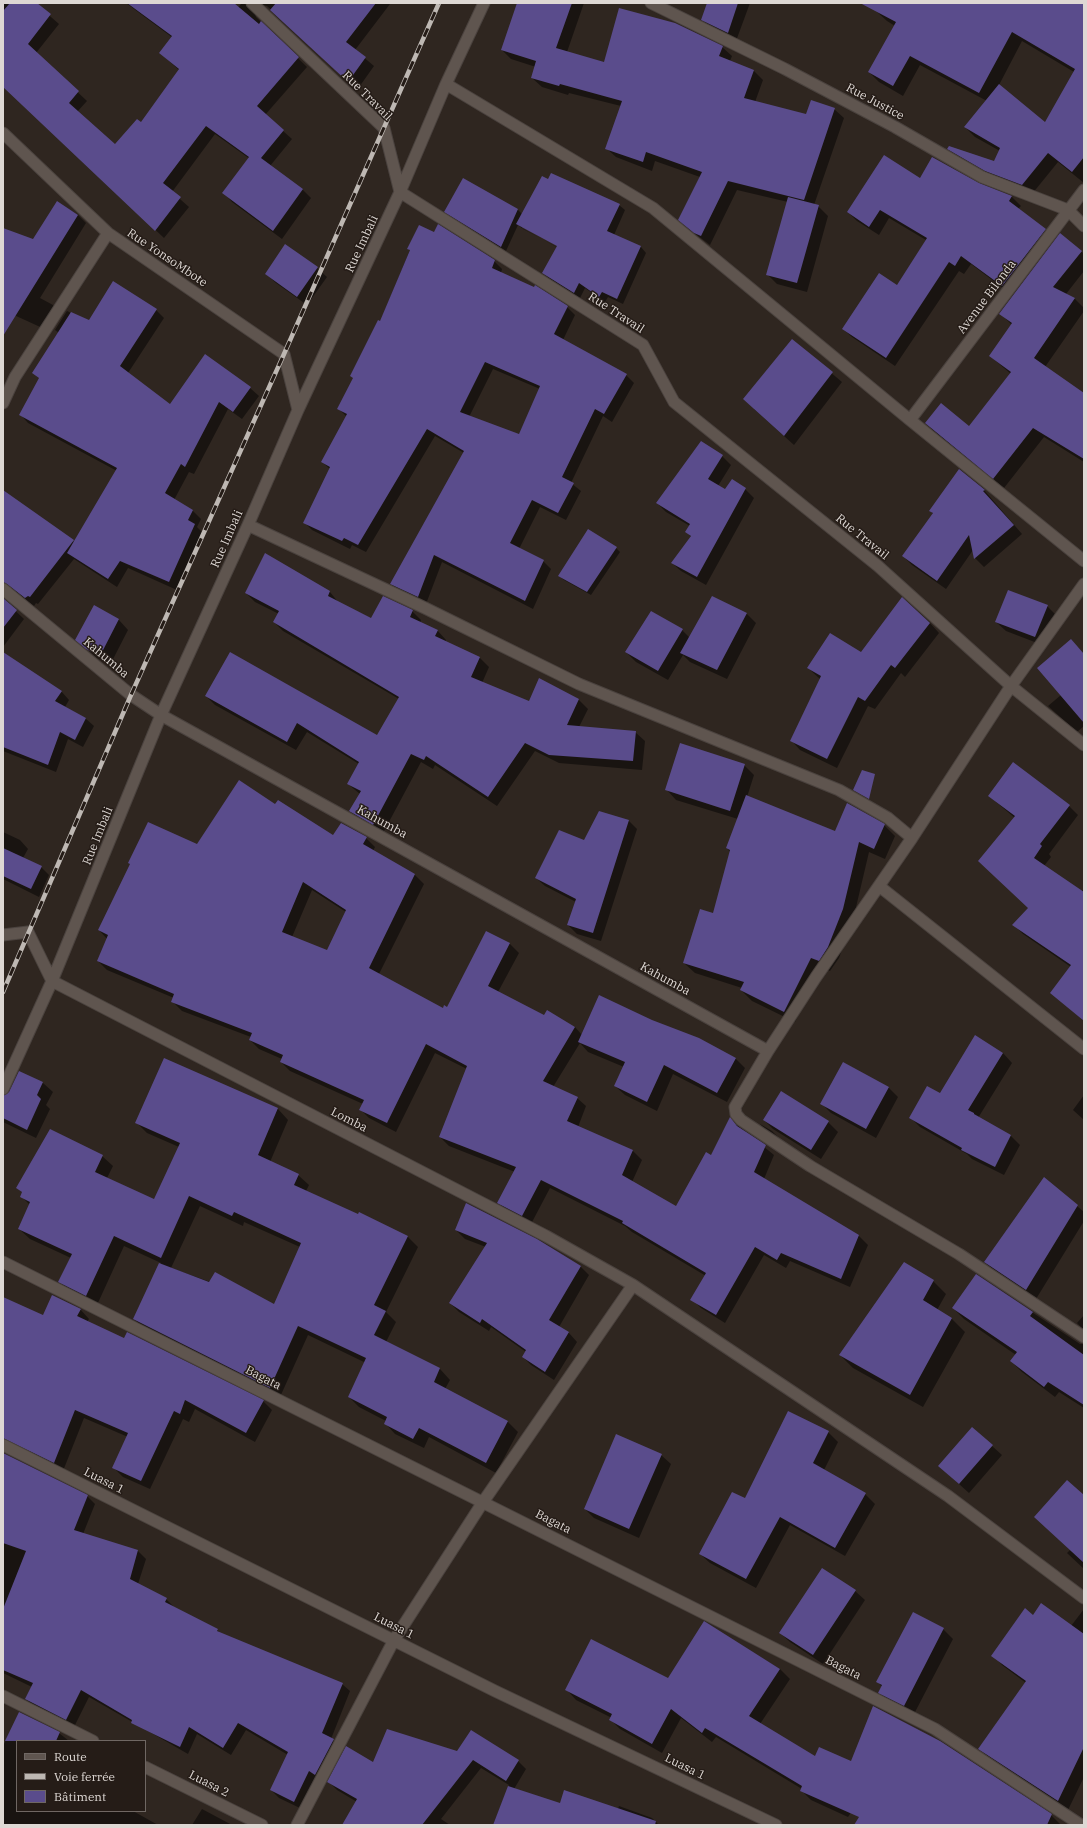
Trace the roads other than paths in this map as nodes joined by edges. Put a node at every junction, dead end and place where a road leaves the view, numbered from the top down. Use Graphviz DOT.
graph roads {
  1 [pos="252,3"];
  2 [pos="484,3"];
  3 [pos="651,3"];
  4 [pos="446,84"];
  5 [pos="3,133"];
  6 [pos="1084,190"];
  7 [pos="400,192"];
  8 [pos="1068,210"];
  9 [pos="1084,226"];
  10 [pos="108,233"];
  11 [pos="3,403"];
  12 [pos="298,410"];
  13 [pos="910,420"];
  14 [pos="248,525"];
  15 [pos="1084,561"];
  16 [pos="1084,584"];
  17 [pos="3,589"];
  18 [pos="1012,686"];
  19 [pos="161,715"];
  20 [pos="1084,745"];
  21 [pos="912,838"];
  22 [pos="879,886"];
  23 [pos="3,935"];
  24 [pos="52,981"];
  25 [pos="1084,1050"];
  26 [pos="768,1051"];
  27 [pos="3,1089"];
  28 [pos="3,1262"];
  29 [pos="633,1285"];
  30 [pos="1084,1337"];
  31 [pos="3,1445"];
  32 [pos="483,1502"];
  33 [pos="1084,1598"];
  34 [pos="394,1640"];
  35 [pos="3,1696"];
  36 [pos="91,1740"];
  37 [pos="146,1767"];
  38 [pos="262,1825"];
  39 [pos="297,1825"];
  40 [pos="776,1825"];
  41 [pos="1081,1825"];
  1 -- 7 [label="street, Rue Travail"];
  2 -- 4 [label="street, Rue Imbali"];
  3 -- 8 [label="street, Rue Justice"];
  4 -- 7 [label="street, Rue Imbali"];
  4 -- 13 [label="street"];
  5 -- 10 [label="street, Rue YonsoMbote"];
  6 -- 8 [label="street, Avenue Bilonda"];
  7 -- 12 [label="street, Rue Imbali"];
  7 -- 18 [label="street, Rue Travail"];
  8 -- 9 [label="street, Rue Justice"];
  8 -- 13 [label="street, Avenue Bilonda"];
  10 -- 11 [label="street"];
  10 -- 12 [label="street, Rue YonsoMbote"];
  12 -- 14 [label="street, Rue Imbali"];
  13 -- 15 [label="street"];
  14 -- 19 [label="street, Rue Imbali"];
  14 -- 21 [label="street"];
  16 -- 18 [label="street"];
  17 -- 19 [label="street, Kahumba"];
  18 -- 20 [label="street, Rue Travail"];
  18 -- 21 [label="street"];
  19 -- 24 [label="street, Rue Imbali"];
  19 -- 26 [label="street, Kahumba"];
  21 -- 22 [label="street"];
  22 -- 25 [label="street"];
  22 -- 26 [label="street"];
  23 -- 24 [label="street"];
  24 -- 27 [label="street, Rue Imbali"];
  24 -- 29 [label="street, Lomba"];
  26 -- 30 [label="street"];
  28 -- 32 [label="street, Bagata"];
  29 -- 32 [label="street"];
  29 -- 33 [label="street, Lomba"];
  31 -- 34 [label="street, Luasa 1"];
  32 -- 34 [label="street"];
  32 -- 41 [label="street, Bagata"];
  34 -- 39 [label="street"];
  34 -- 40 [label="street, Luasa 1"];
  35 -- 36 [label="street"];
  37 -- 38 [label="street, Luasa 2"];
}
